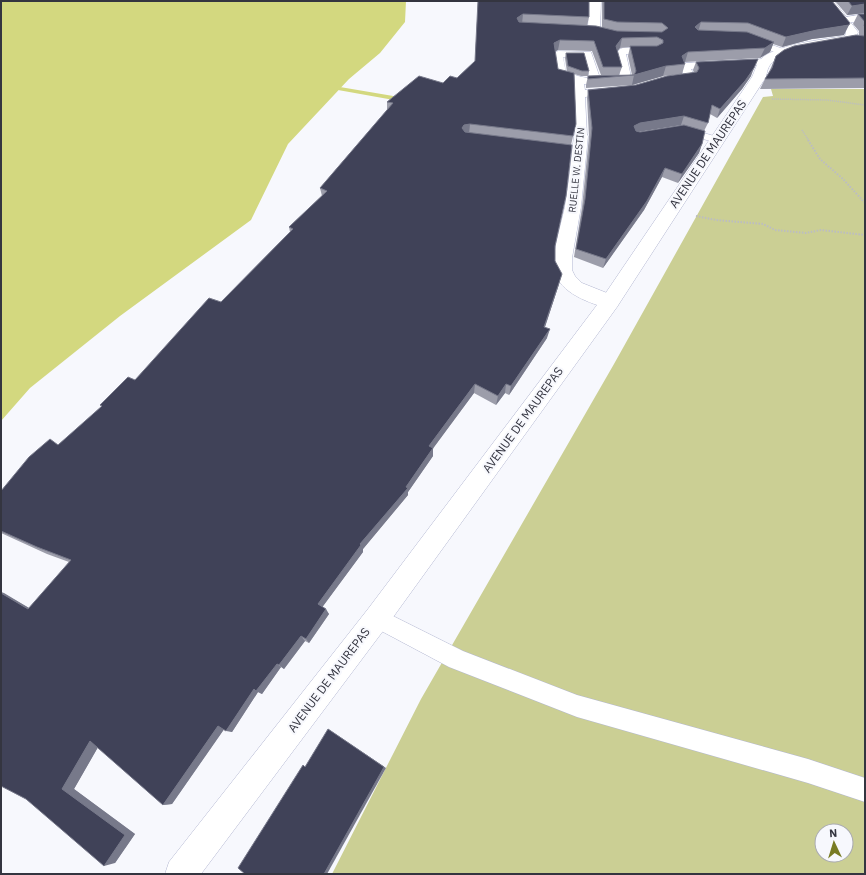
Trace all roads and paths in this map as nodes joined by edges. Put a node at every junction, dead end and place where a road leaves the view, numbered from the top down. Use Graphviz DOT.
graph roads {
  1 [pos="595,1"];
  2 [pos="828,1"];
  3 [pos="865,18"];
  4 [pos="844,20"];
  5 [pos="594,31"];
  6 [pos="744,37"];
  7 [pos="851,38"];
  8 [pos="865,42"];
  9 [pos="654,51"];
  10 [pos="774,57"];
  11 [pos="664,80"];
  12 [pos="579,81"];
  13 [pos="596,81"];
  14 [pos="634,89"];
  15 [pos="750,91"];
  16 [pos="580,94"];
  17 [pos="865,105"];
  18 [pos="674,130"];
  19 [pos="802,130"];
  20 [pos="717,140"];
  21 [pos="577,142"];
  22 [pos="865,203"];
  23 [pos="671,209"];
  24 [pos="865,235"];
  25 [pos="610,302"];
  26 [pos="376,618"];
  27 [pos="865,790"];
  28 [pos="181,874"];
  1 -- 5 [label="street"];
  2 -- 4 [label="street"];
  3 -- 4 [label="street"];
  4 -- 7 [label="street"];
  6 -- 10 [label="lane"];
  7 -- 8 [label="street"];
  7 -- 10 [label="street"];
  9 -- 13 [label="lane"];
  10 -- 11 [label="lane"];
  10 -- 15 [label="street, AVENUE DE MAUREPAS"];
  12 -- 13 [label="lane"];
  12 -- 13 [label="lane"];
  12 -- 16 [label="lane, RUELLE W. DESTIN"];
  14 -- 16 [label="lane"];
  15 -- 17 [label="path"];
  15 -- 20 [label="street, AVENUE DE MAUREPAS"];
  16 -- 21 [label="lane, RUELLE W. DESTIN"];
  18 -- 20 [label="lane"];
  19 -- 22 [label="path"];
  20 -- 23 [label="street, AVENUE DE MAUREPAS"];
  21 -- 25 [label="street, RUELLE W. DESTIN"];
  23 -- 24 [label="path"];
  23 -- 25 [label="street, AVENUE DE MAUREPAS"];
  25 -- 26 [label="street, AVENUE DE MAUREPAS"];
  26 -- 27 [label="lane"];
  26 -- 28 [label="street, AVENUE DE MAUREPAS"];
}
